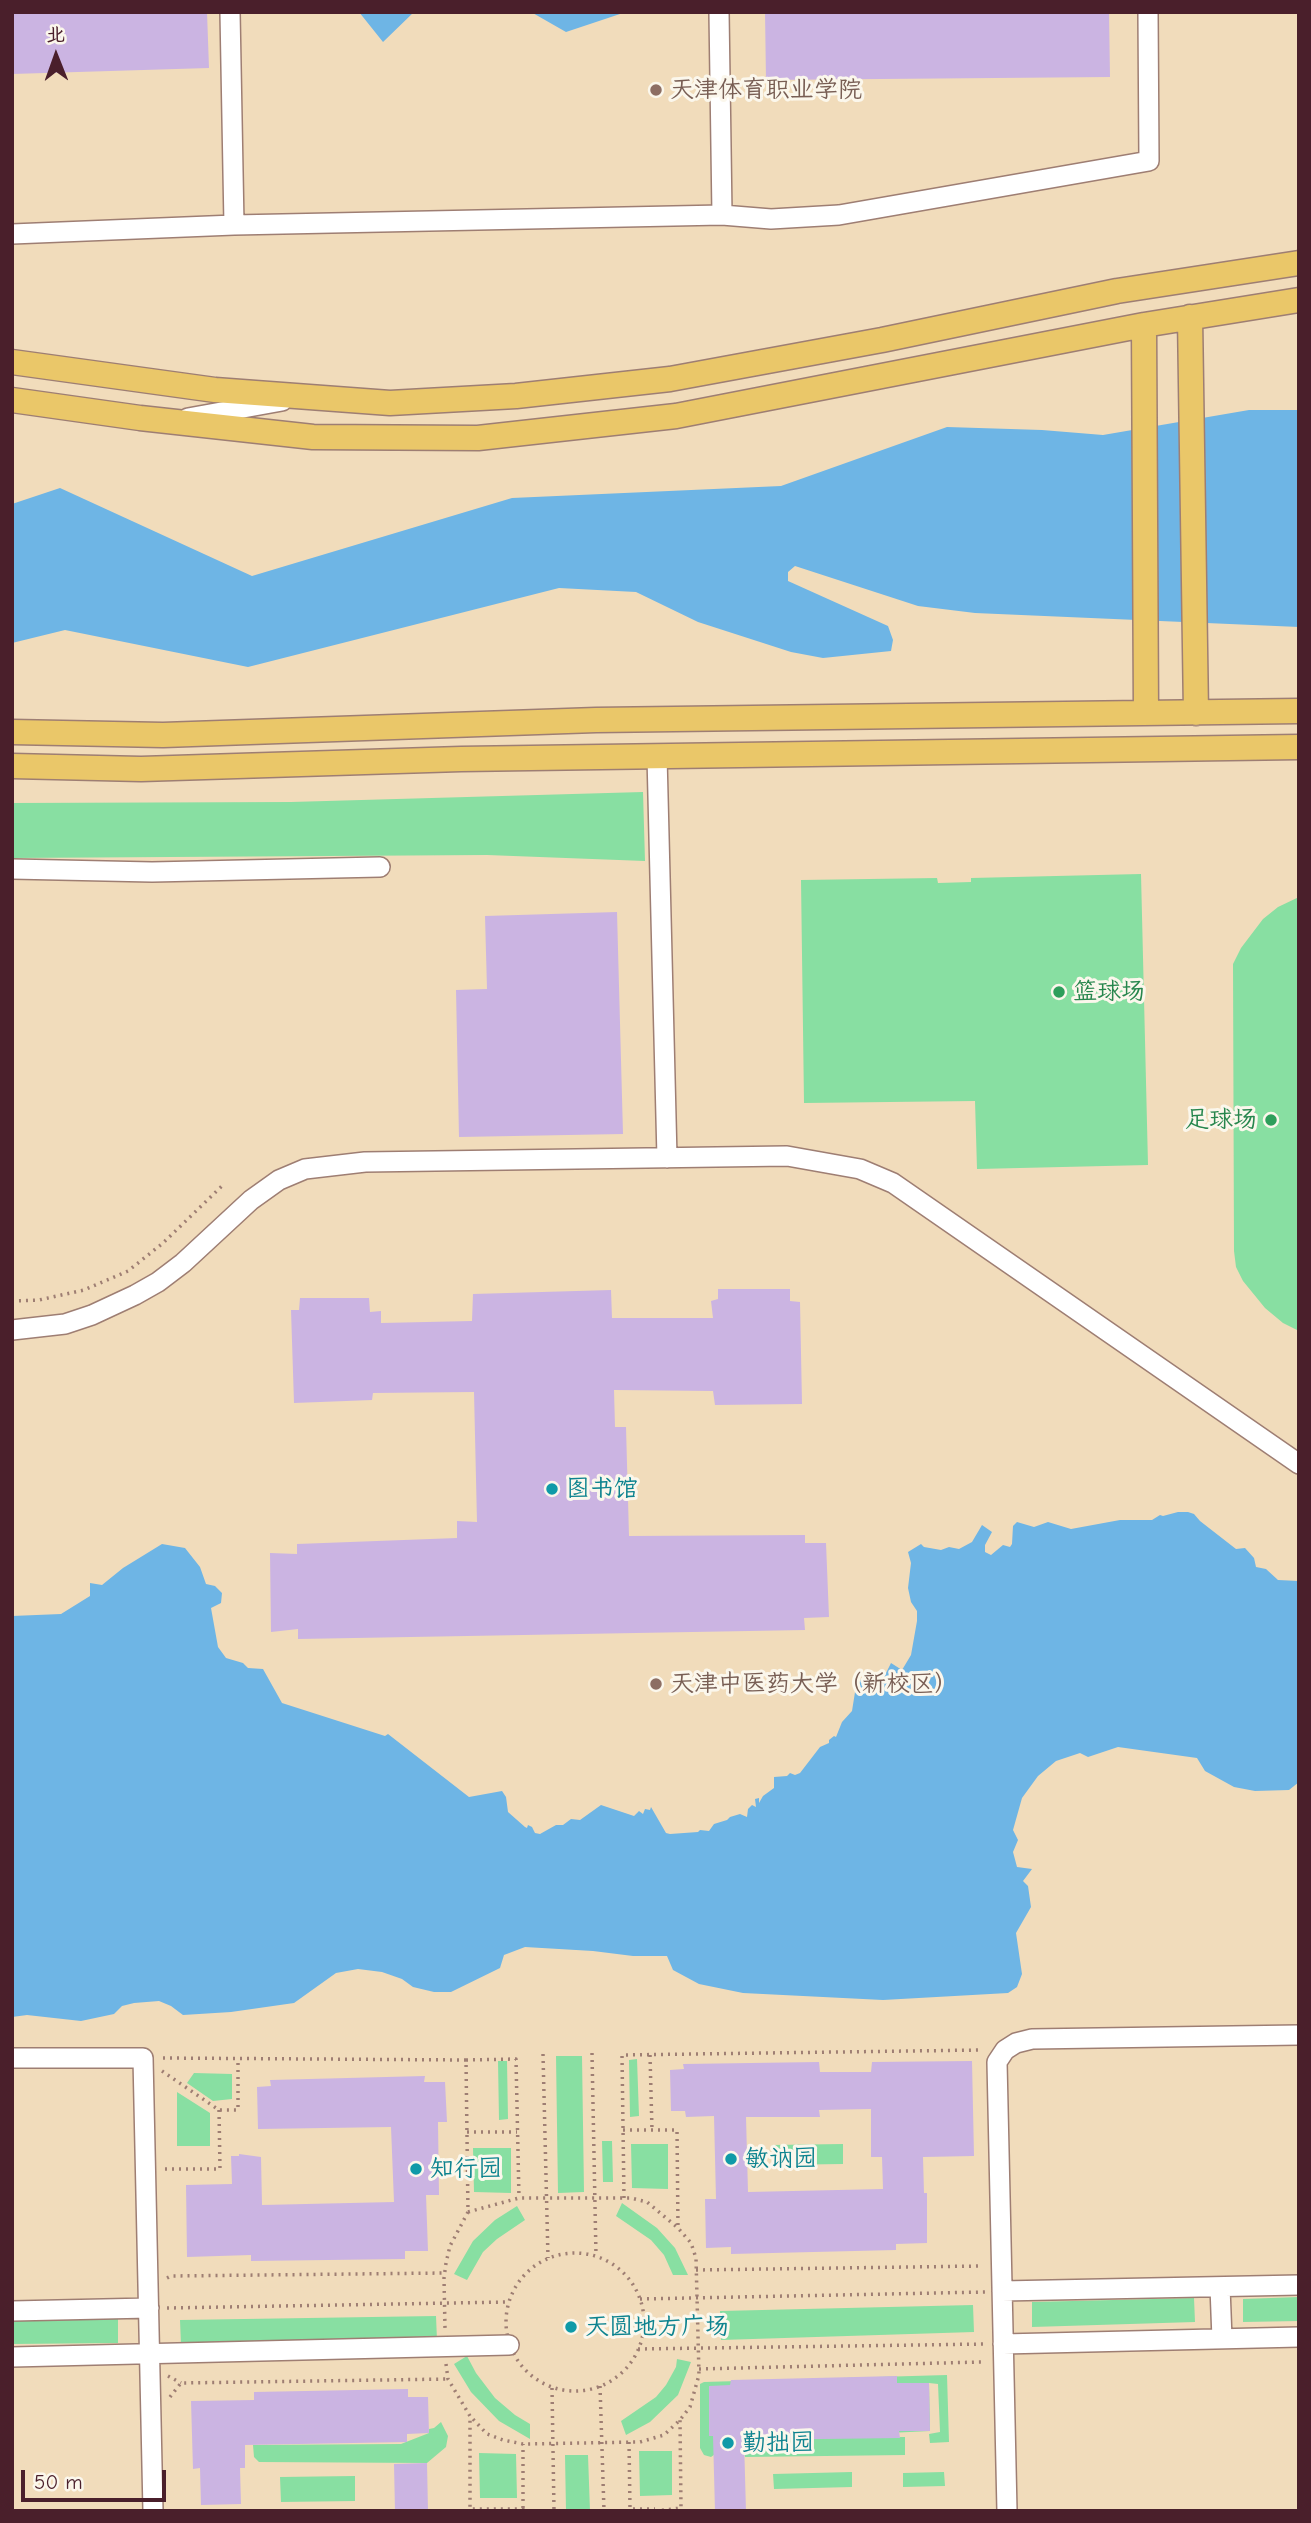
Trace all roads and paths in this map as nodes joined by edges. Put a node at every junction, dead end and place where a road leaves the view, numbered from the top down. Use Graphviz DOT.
graph roads {
  1 [pos="230,12"];
  2 [pos="719,12"];
  3 [pos="1147,12"];
  4 [pos="722,215"];
  5 [pos="234,225"];
  6 [pos="12,234"];
  7 [pos="1299,263"];
  8 [pos="1299,300"];
  9 [pos="1190,317"];
  10 [pos="1144,325"];
  11 [pos="12,362"];
  12 [pos="304,397"];
  13 [pos="12,400"];
  14 [pos="169,421"];
  15 [pos="1299,711"];
  16 [pos="1146,713"];
  17 [pos="1196,713"];
  18 [pos="12,732"];
  19 [pos="163,735"];
  20 [pos="1299,747"];
  21 [pos="657,756"];
  22 [pos="461,760"];
  23 [pos="12,766"];
  24 [pos="380,867"];
  25 [pos="12,869"];
  26 [pos="667,1158"];
  27 [pos="223,1185"];
  28 [pos="12,1301"];
  29 [pos="12,1330"];
  30 [pos="1299,1464"];
  31 [pos="1299,2035"];
  32 [pos="1004,2050"];
  33 [pos="592,2053"];
  34 [pos="543,2054"];
  35 [pos="650,2054"];
  36 [pos="12,2058"];
  37 [pos="143,2058"];
  38 [pos="238,2060"];
  39 [pos="466,2060"];
  40 [pos="219,2110"];
  41 [pos="623,2130"];
  42 [pos="652,2130"];
  43 [pos="467,2132"];
  44 [pos="517,2132"];
  45 [pos="145,2169"];
  46 [pos="519,2198"];
  47 [pos="546,2198"];
  48 [pos="595,2198"];
  49 [pos="624,2198"];
  50 [pos="468,2212"];
  51 [pos="678,2228"];
  52 [pos="596,2256"];
  53 [pos="548,2258"];
  54 [pos="981,2266"];
  55 [pos="696,2270"];
  56 [pos="444,2273"];
  57 [pos="148,2283"];
  58 [pos="1299,2285"];
  59 [pos="1220,2287"];
  60 [pos="1002,2291"];
  61 [pos="697,2298"];
  62 [pos="640,2299"];
  63 [pos="508,2302"];
  64 [pos="444,2303"];
  65 [pos="149,2308"];
  66 [pos="12,2311"];
  67 [pos="1299,2337"];
  68 [pos="1222,2339"];
  69 [pos="1003,2344"];
  70 [pos="509,2346"];
  71 [pos="445,2347"];
  72 [pos="698,2348"];
  73 [pos="638,2349"];
  74 [pos="149,2354"];
  75 [pos="12,2357"];
  76 [pos="982,2362"];
  77 [pos="699,2369"];
  78 [pos="448,2379"];
  79 [pos="600,2386"];
  80 [pos="552,2388"];
  81 [pos="169,2399"];
  82 [pos="470,2416"];
  83 [pos="680,2420"];
  84 [pos="602,2442"];
  85 [pos="629,2442"];
  86 [pos="553,2443"];
  87 [pos="523,2444"];
  88 [pos="523,2510"];
  89 [pos="655,2510"];
  90 [pos="153,2511"];
  91 [pos="554,2511"];
  92 [pos="604,2511"];
  93 [pos="1007,2511"];
  1 -- 5 [label="street"];
  2 -- 4 [label="street"];
  3 -- 4 [label="street"];
  4 -- 5 [label="street"];
  5 -- 6 [label="street"];
  7 -- 12 [label="main road"];
  8 -- 9 [label="main road"];
  9 -- 10 [label="main road"];
  9 -- 17 [label="main road"];
  10 -- 14 [label="main road"];
  10 -- 16 [label="main road"];
  11 -- 12 [label="main road"];
  12 -- 14 [label="street"];
  13 -- 14 [label="main road"];
  15 -- 17 [label="main road"];
  16 -- 17 [label="main road"];
  16 -- 19 [label="main road"];
  18 -- 19 [label="main road"];
  19 -- 22 [label="main road"];
  20 -- 21 [label="main road"];
  21 -- 22 [label="main road"];
  21 -- 26 [label="street"];
  22 -- 23 [label="main road"];
  24 -- 25 [label="street"];
  26 -- 29 [label="street"];
  26 -- 30 [label="street"];
  27 -- 28 [label="path"];
  31 -- 32 [label="street"];
  32 -- 35 [label="path"];
  32 -- 60 [label="street"];
  33 -- 48 [label="path"];
  34 -- 47 [label="path"];
  35 -- 41 [label="path"];
  35 -- 42 [label="path"];
  36 -- 37 [label="street"];
  37 -- 38 [label="path"];
  37 -- 40 [label="path"];
  37 -- 45 [label="street"];
  38 -- 39 [label="path"];
  38 -- 40 [label="path"];
  39 -- 43 [label="path"];
  39 -- 44 [label="path"];
  40 -- 45 [label="path"];
  41 -- 42 [label="path"];
  41 -- 49 [label="path"];
  42 -- 51 [label="path"];
  43 -- 44 [label="path"];
  43 -- 50 [label="path"];
  44 -- 46 [label="path"];
  45 -- 57 [label="street"];
  46 -- 47 [label="path"];
  46 -- 50 [label="path"];
  47 -- 48 [label="path"];
  47 -- 53 [label="path"];
  48 -- 49 [label="path"];
  48 -- 52 [label="path"];
  49 -- 51 [label="path"];
  50 -- 56 [label="path"];
  51 -- 55 [label="path"];
  52 -- 53 [label="path"];
  52 -- 62 [label="path"];
  53 -- 63 [label="path"];
  54 -- 55 [label="path"];
  55 -- 61 [label="path"];
  56 -- 57 [label="path"];
  56 -- 64 [label="path"];
  57 -- 65 [label="street"];
  58 -- 59 [label="street"];
  59 -- 60 [label="street"];
  59 -- 68 [label="street"];
  60 -- 61 [label="path"];
  60 -- 69 [label="street"];
  61 -- 62 [label="path"];
  61 -- 72 [label="path"];
  62 -- 73 [label="path"];
  63 -- 64 [label="path"];
  63 -- 70 [label="path"];
  64 -- 65 [label="path"];
  64 -- 71 [label="path"];
  65 -- 66 [label="street"];
  65 -- 74 [label="street"];
  67 -- 68 [label="street"];
  68 -- 69 [label="street"];
  69 -- 72 [label="path"];
  69 -- 93 [label="street"];
  70 -- 71 [label="street"];
  70 -- 80 [label="path"];
  71 -- 74 [label="street"];
  71 -- 78 [label="path"];
  72 -- 73 [label="path"];
  72 -- 77 [label="path"];
  73 -- 79 [label="path"];
  74 -- 75 [label="street"];
  74 -- 90 [label="street"];
  76 -- 77 [label="path"];
  77 -- 83 [label="path"];
  78 -- 81 [label="path"];
  78 -- 82 [label="path"];
  79 -- 80 [label="path"];
  79 -- 84 [label="path"];
  80 -- 86 [label="path"];
  82 -- 87 [label="path"];
  82 -- 88 [label="path"];
  83 -- 85 [label="path"];
  83 -- 89 [label="path"];
  84 -- 85 [label="path"];
  84 -- 86 [label="path"];
  84 -- 92 [label="path"];
  85 -- 89 [label="path"];
  86 -- 87 [label="path"];
  86 -- 91 [label="path"];
  87 -- 88 [label="path"];
}
